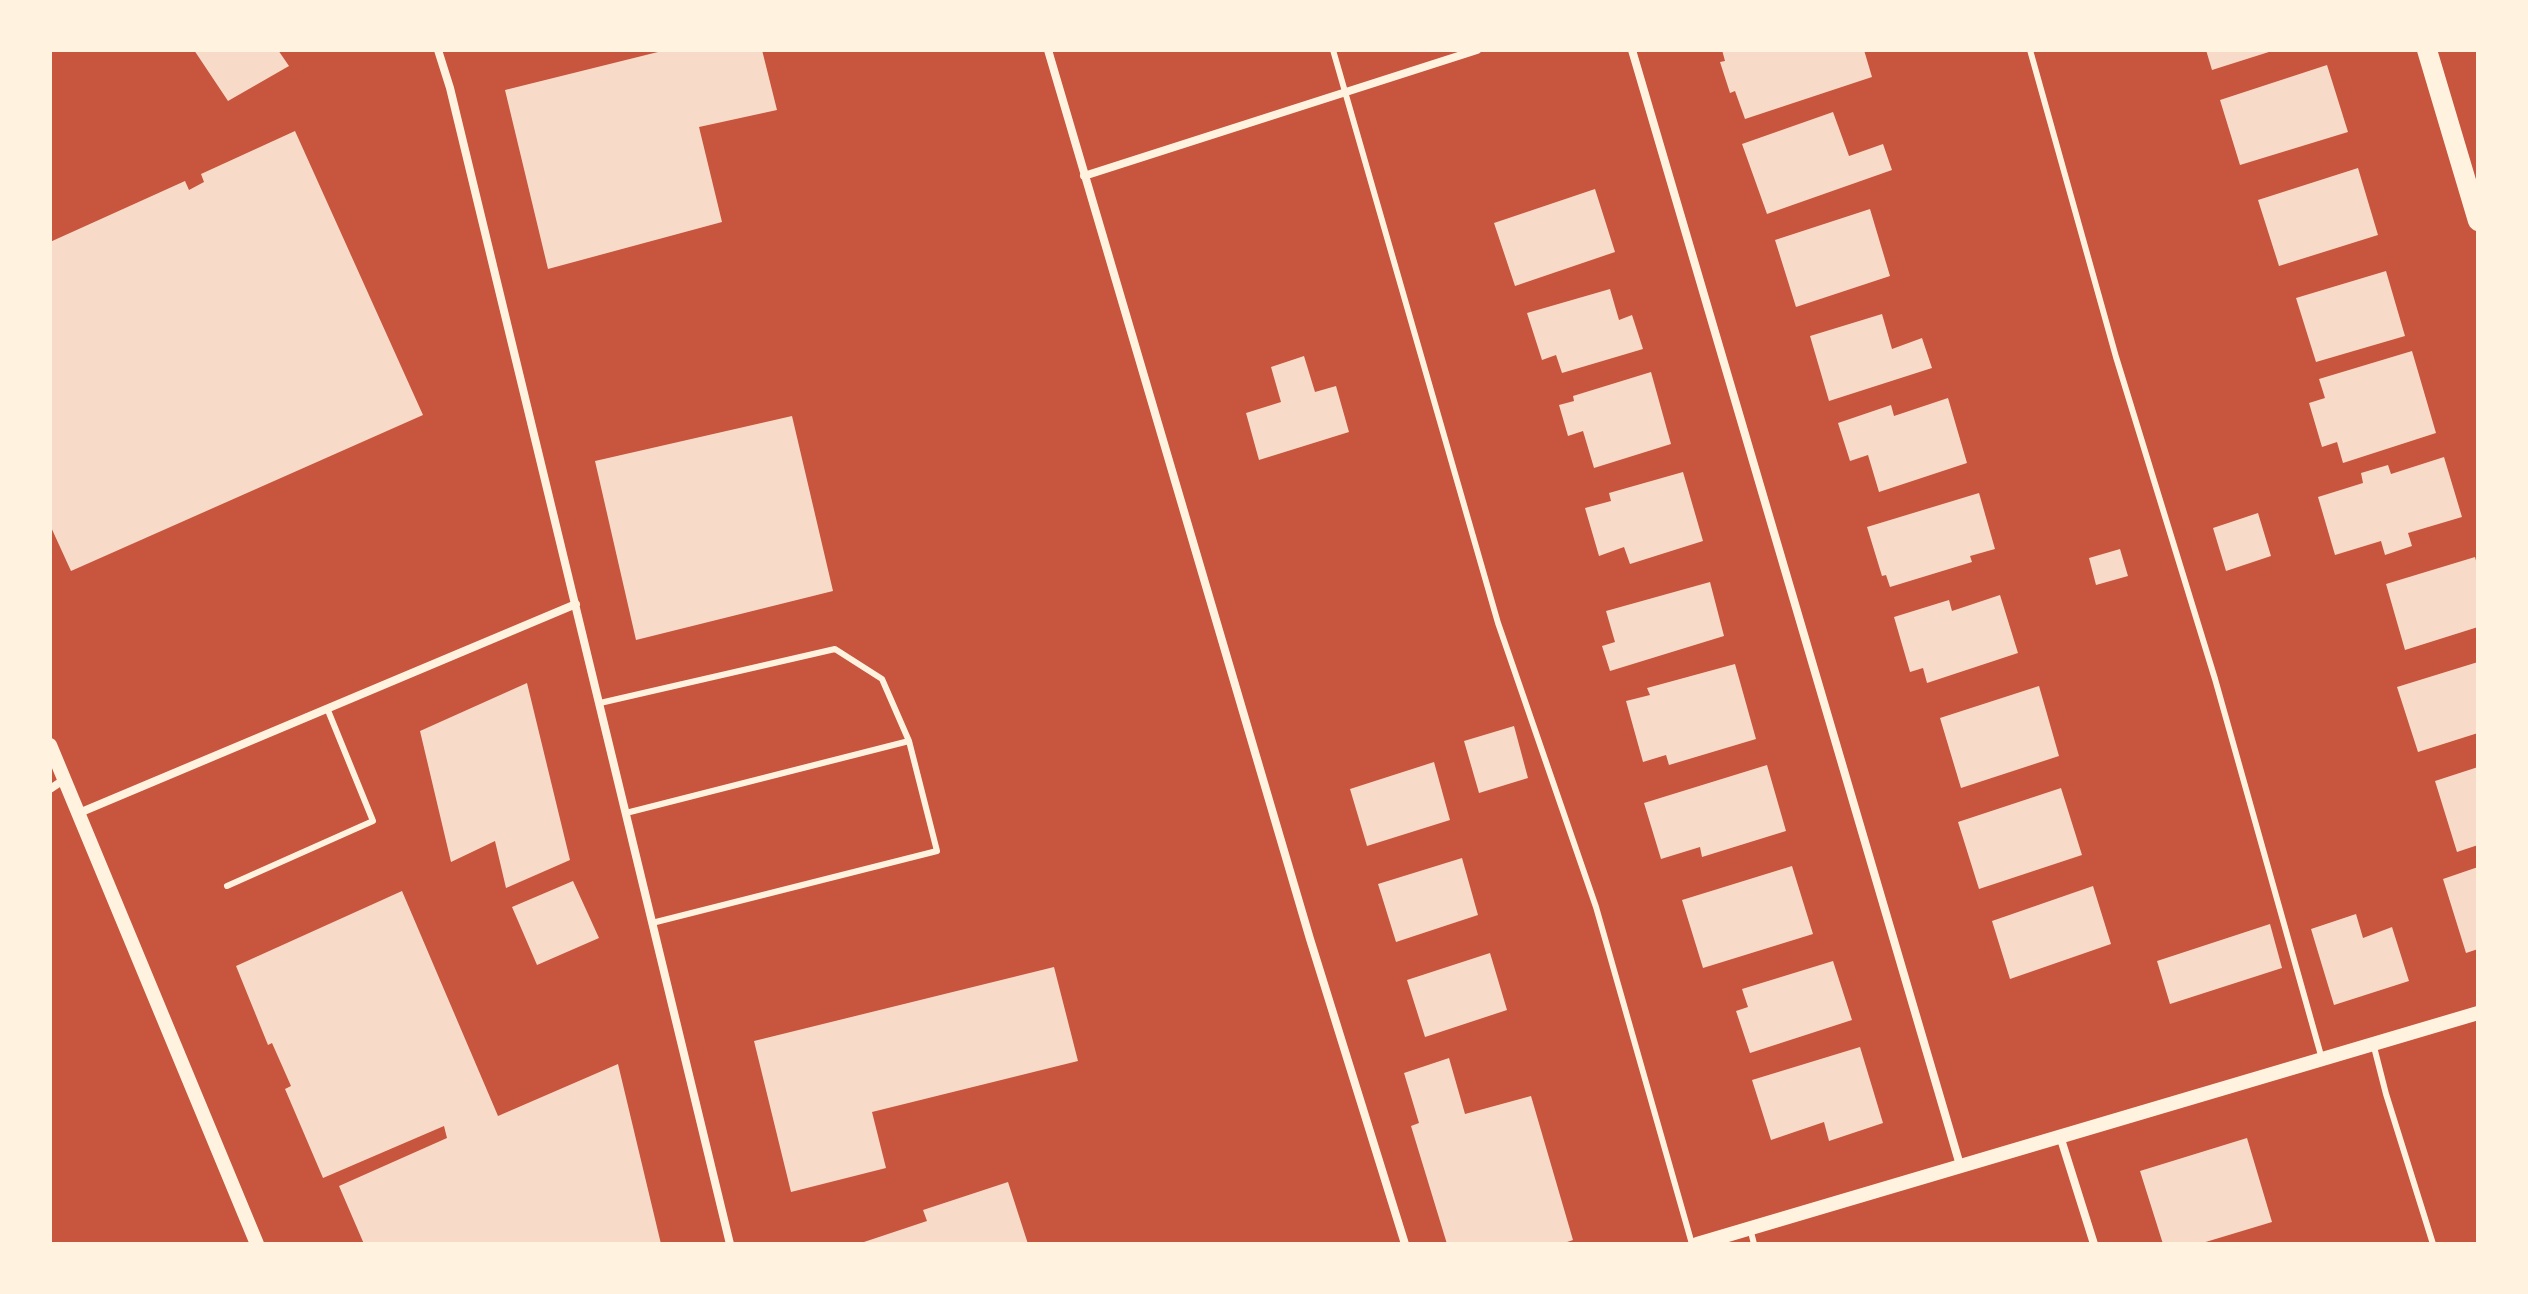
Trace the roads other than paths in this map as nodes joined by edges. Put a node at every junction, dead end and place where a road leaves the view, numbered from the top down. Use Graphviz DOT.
graph roads {
  1 [pos="438,50"];
  2 [pos="1048,50"];
  3 [pos="1333,50"];
  4 [pos="1477,50"];
  5 [pos="1632,50"];
  6 [pos="2030,50"];
  7 [pos="2427,50"];
  8 [pos="1346,93"];
  9 [pos="1084,176"];
  10 [pos="2478,221"];
  11 [pos="576,604"];
  12 [pos="600,703"];
  13 [pos="327,708"];
  14 [pos="909,741"];
  15 [pos="50,745"];
  16 [pos="65,779"];
  17 [pos="50,789"];
  18 [pos="79,813"];
  19 [pos="626,813"];
  20 [pos="227,886"];
  21 [pos="652,923"];
  22 [pos="2478,1013"];
  23 [pos="2373,1043"];
  24 [pos="2322,1059"];
  25 [pos="2060,1136"];
  26 [pos="1960,1165"];
  27 [pos="1750,1228"];
  28 [pos="257,1244"];
  29 [pos="730,1244"];
  30 [pos="1405,1244"];
  31 [pos="1694,1244"];
  32 [pos="1754,1244"];
  33 [pos="2094,1244"];
  34 [pos="2433,1244"];
  1 -- 11 [label="street"];
  2 -- 9 [label="street"];
  3 -- 8 [label="lane"];
  4 -- 8 [label="street"];
  5 -- 26 [label="street"];
  6 -- 24 [label="lane"];
  7 -- 10 [label="main road"];
  8 -- 9 [label="street"];
  8 -- 31 [label="lane"];
  9 -- 30 [label="street"];
  11 -- 12 [label="street"];
  11 -- 13 [label="street"];
  12 -- 14 [label="lane"];
  12 -- 19 [label="street"];
  13 -- 18 [label="street"];
  13 -- 20 [label="lane"];
  14 -- 19 [label="lane"];
  14 -- 21 [label="lane"];
  15 -- 16 [label="street"];
  16 -- 17 [label="street"];
  16 -- 18 [label="street"];
  18 -- 28 [label="street"];
  19 -- 21 [label="street"];
  21 -- 29 [label="street"];
  22 -- 23 [label="street"];
  23 -- 24 [label="street"];
  23 -- 34 [label="lane"];
  24 -- 25 [label="street"];
  25 -- 26 [label="street"];
  25 -- 33 [label="street"];
  26 -- 27 [label="street"];
  27 -- 31 [label="street"];
  27 -- 32 [label="lane"];
}
